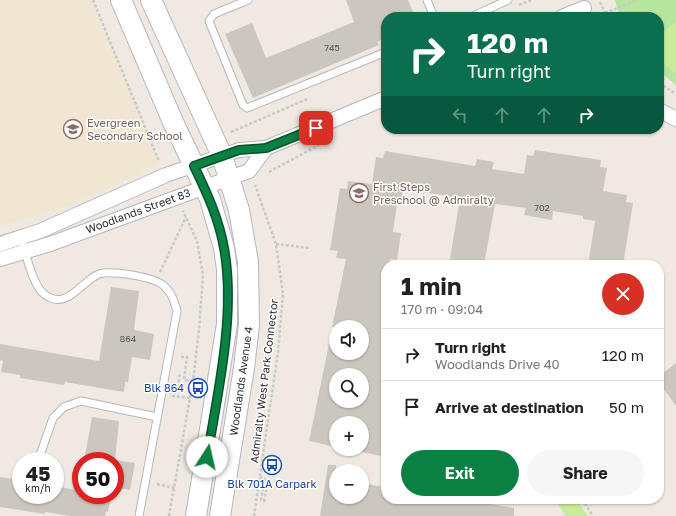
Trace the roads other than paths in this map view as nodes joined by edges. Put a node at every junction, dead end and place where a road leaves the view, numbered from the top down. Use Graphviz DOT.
graph roads {
  1 [pos="121,0"];
  2 [pos="151,0"];
  3 [pos="248,0"];
  4 [pos="427,0"];
  5 [pos="508,0"];
  6 [pos="584,8"];
  7 [pos="432,12"];
  8 [pos="482,12"];
  9 [pos="574,12"];
  10 [pos="381,54"];
  11 [pos="381,100"];
  12 [pos="664,113"];
  13 [pos="676,120"];
  14 [pos="266,148"];
  15 [pos="222,156"];
  16 [pos="194,166"];
  17 [pos="230,179"];
  18 [pos="204,187"];
  19 [pos="21,238"];
  20 [pos="0,244"];
  21 [pos="26,252"];
  22 [pos="0,259"];
  23 [pos="157,417"];
  24 [pos="41,452"];
  25 [pos="139,516"];
  26 [pos="196,516"];
  27 [pos="220,516"];
  1 -- 16 [label="main road, Woodlands Avenue 4"];
  2 -- 15 [label="main road, Woodlands Avenue 4"];
  3 -- 10 [label="lane"];
  4 -- 7 [label="lane"];
  5 -- 8 [label="lane"];
  6 -- 9 [label="street"];
  11 -- 14 [label="street"];
  12 -- 13 [label="street"];
  14 -- 15 [label="street, Woodlands Street 83"];
  14 -- 17 [label="street, Woodlands Street 83"];
  15 -- 16 [label="street, Woodlands Street 83"];
  15 -- 17 [label="main road, Woodlands Avenue 4"];
  16 -- 18 [label="main road, Woodlands Avenue 4"];
  16 -- 19 [label="street, Woodlands Street 83"];
  17 -- 18 [label="street, Woodlands Street 83"];
  17 -- 27 [label="main road, Woodlands Avenue 4"];
  18 -- 21 [label="street, Woodlands Street 83"];
  18 -- 26 [label="main road, Woodlands Avenue 4"];
  19 -- 20 [label="street, Woodlands Street 83"];
  19 -- 21 [label="lane"];
  21 -- 22 [label="street, Woodlands Street 83"];
  21 -- 23 [label="lane"];
  23 -- 24 [label="lane"];
  23 -- 25 [label="lane"];
}
